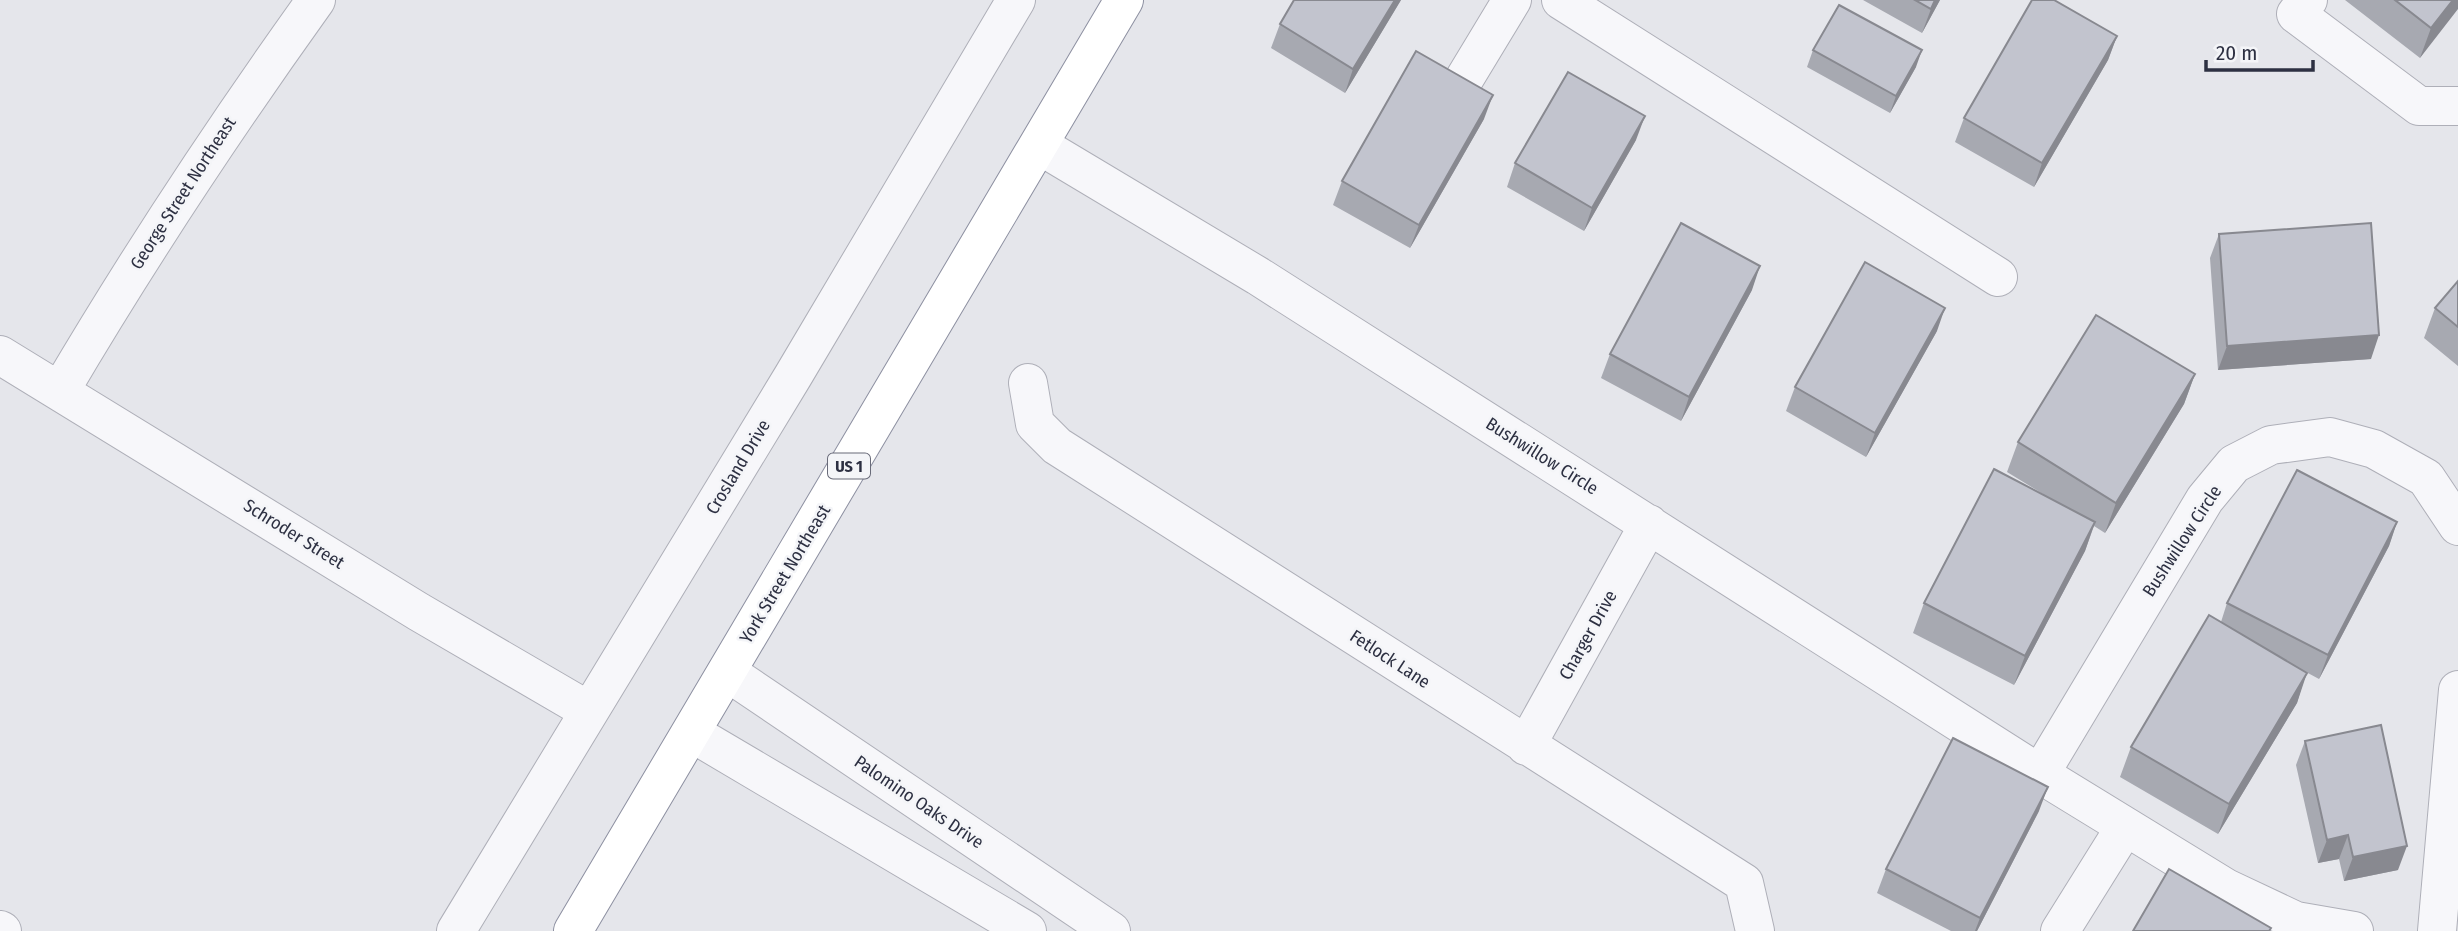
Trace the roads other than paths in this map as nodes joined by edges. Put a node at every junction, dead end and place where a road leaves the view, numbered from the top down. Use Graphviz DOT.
graph roads {
  1 [pos="316,0"];
  2 [pos="1016,0"];
  3 [pos="1125,0"];
  4 [pos="1512,0"];
  5 [pos="1561,0"];
  6 [pos="2308,0"];
  7 [pos="1463,80"];
  8 [pos="2458,106"];
  9 [pos="1039,145"];
  10 [pos="1998,277"];
  11 [pos="0,355"];
  12 [pos="1028,383"];
  13 [pos="60,391"];
  14 [pos="1649,524"];
  15 [pos="2458,526"];
  16 [pos="727,672"];
  17 [pos="2458,690"];
  18 [pos="589,711"];
  19 [pos="692,733"];
  20 [pos="1526,746"];
  21 [pos="2040,774"];
  22 [pos="2125,827"];
  23 [pos="456,931"];
  24 [pos="573,931"];
  25 [pos="1027,931"];
  26 [pos="1111,931"];
  27 [pos="1755,931"];
  28 [pos="2060,931"];
  29 [pos="2354,931"];
  30 [pos="2437,931"];
  1 -- 13 [label="street, George Street Northeast"];
  2 -- 18 [label="street, Crosland Drive"];
  3 -- 9 [label="highway, York Street Northeast / US 1"];
  4 -- 7 [label="street"];
  5 -- 10 [label="street"];
  6 -- 8 [label="street"];
  9 -- 14 [label="street, Bushwillow Circle"];
  9 -- 16 [label="highway, York Street Northeast / US 1"];
  11 -- 13 [label="street, Schroder Street"];
  12 -- 20 [label="street, Fetlock Lane"];
  13 -- 18 [label="street, Schroder Street"];
  14 -- 20 [label="street, Charger Drive"];
  14 -- 21 [label="street, Bushwillow Circle"];
  15 -- 21 [label="street, Bushwillow Circle"];
  16 -- 19 [label="highway, York Street Northeast / US 1"];
  16 -- 26 [label="street, Palomino Oaks Drive"];
  17 -- 30 [label="street"];
  18 -- 23 [label="street, Crosland Drive"];
  19 -- 24 [label="highway, York Street Northeast / US 1"];
  19 -- 25 [label="street"];
  20 -- 27 [label="street, Fetlock Lane"];
  21 -- 22 [label="street, Bushwillow Circle"];
  22 -- 28 [label="street"];
  22 -- 29 [label="street, Bushwillow Circle"];
}
